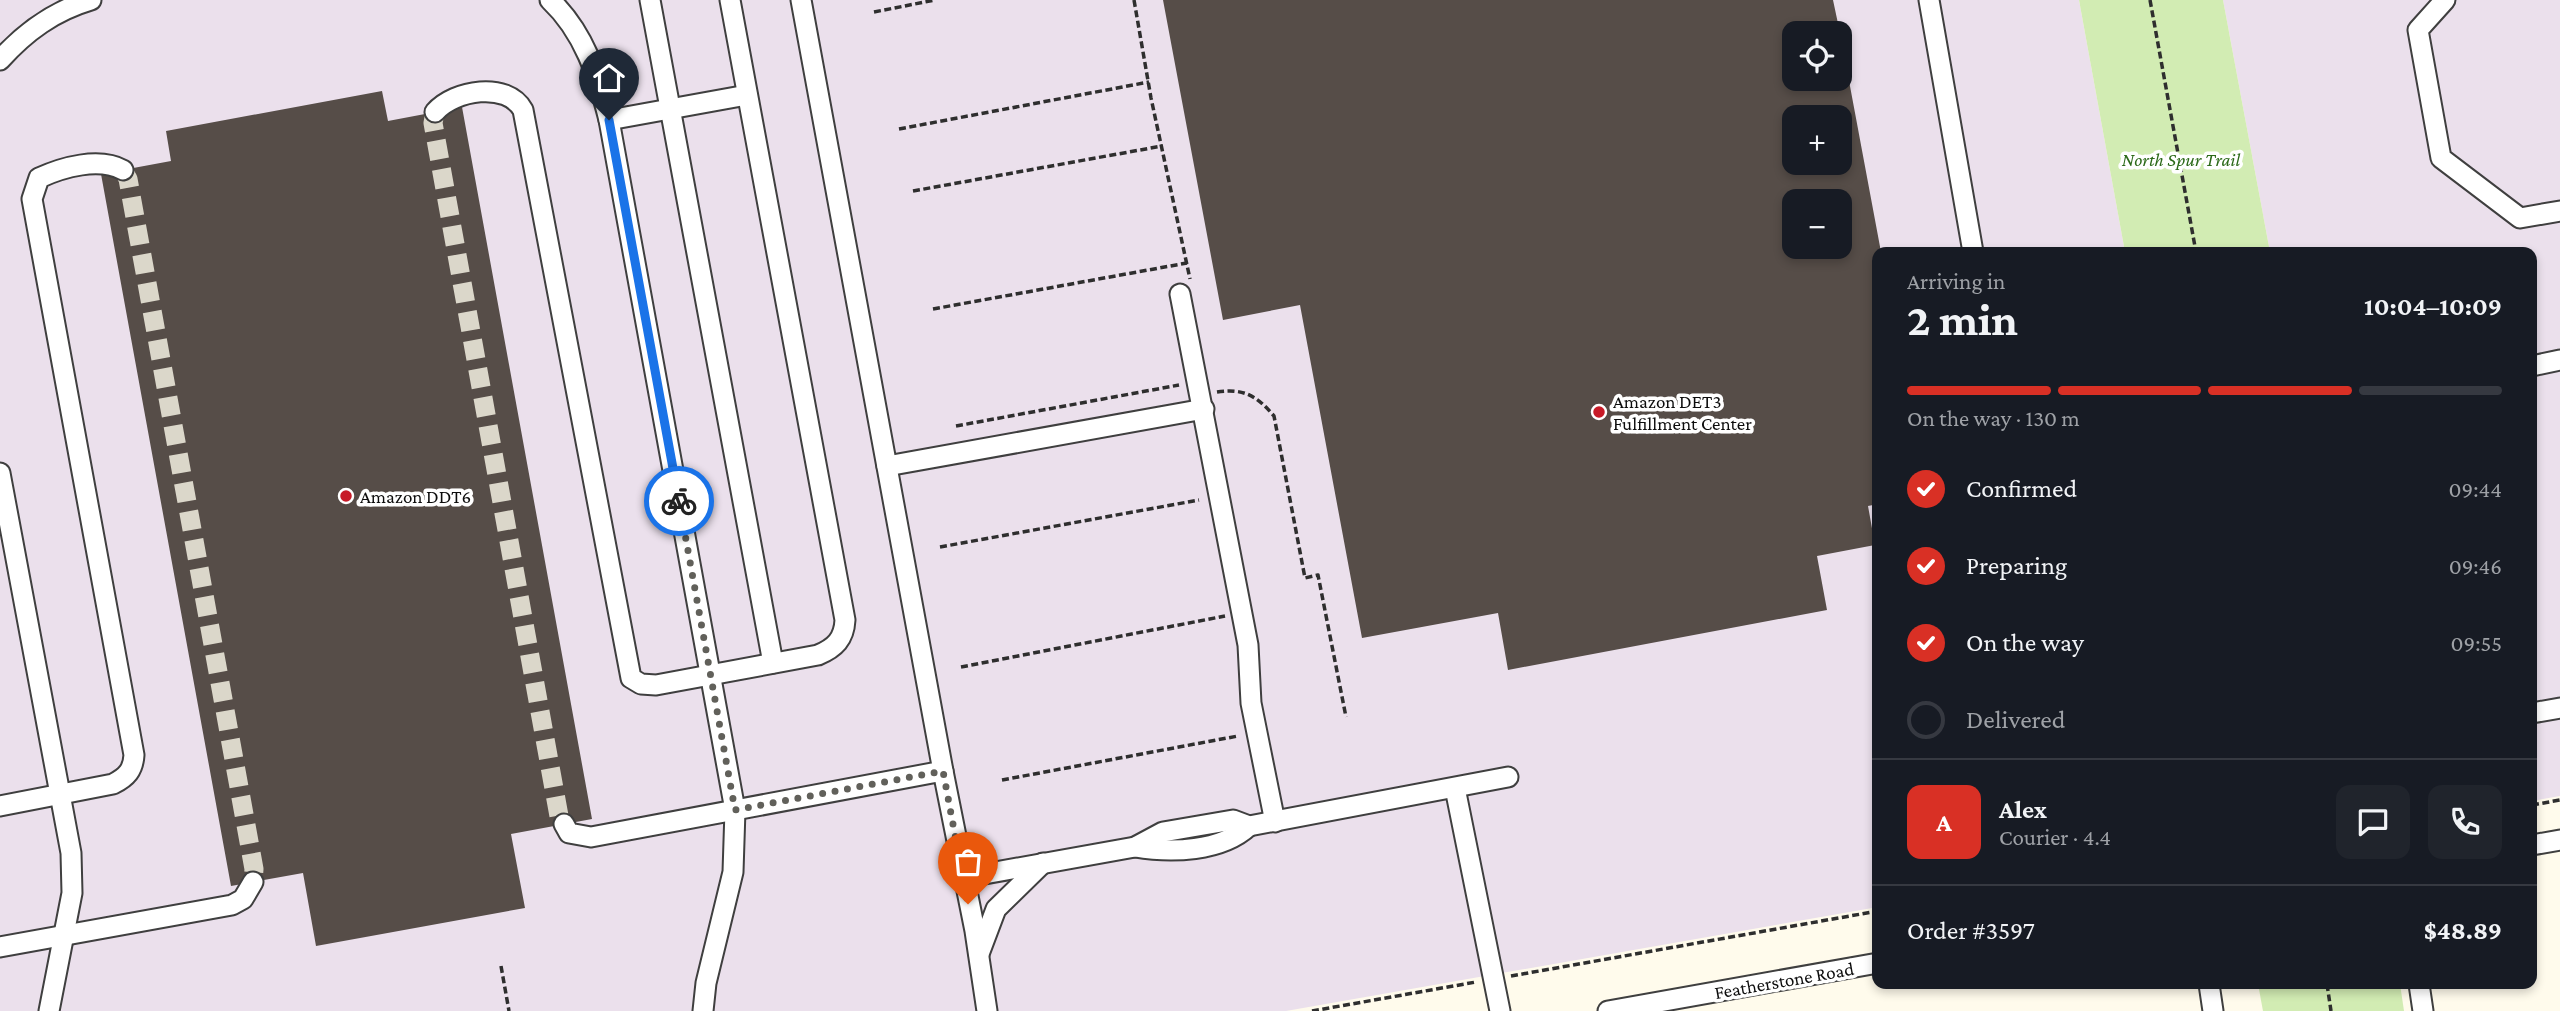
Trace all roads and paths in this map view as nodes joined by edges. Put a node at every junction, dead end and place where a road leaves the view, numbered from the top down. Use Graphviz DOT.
graph roads {
  1 [pos="91,0"];
  2 [pos="550,0"];
  3 [pos="650,0"];
  4 [pos="730,0"];
  5 [pos="801,0"];
  6 [pos="935,0"];
  7 [pos="1929,0"];
  8 [pos="2150,0"];
  9 [pos="2445,0"];
  10 [pos="874,12"];
  11 [pos="0,60"];
  12 [pos="1149,82"];
  13 [pos="747,95"];
  14 [pos="670,109"];
  15 [pos="435,112"];
  16 [pos="609,120"];
  17 [pos="899,129"];
  18 [pos="1162,146"];
  19 [pos="123,170"];
  20 [pos="912,191"];
  21 [pos="2560,211"];
  22 [pos="1972,247"];
  23 [pos="2195,247"];
  24 [pos="1187,263"];
  25 [pos="1180,294"];
  26 [pos="933,309"];
  27 [pos="2560,360"];
  28 [pos="2537,365"];
  29 [pos="1207,387"];
  30 [pos="1204,409"];
  31 [pos="956,426"];
  32 [pos="887,466"];
  33 [pos="0,473"];
  34 [pos="1220,496"];
  35 [pos="940,547"];
  36 [pos="1242,613"];
  37 [pos="773,663"];
  38 [pos="961,667"];
  39 [pos="711,675"];
  40 [pos="2560,708"];
  41 [pos="2537,712"];
  42 [pos="1346,717"];
  43 [pos="1247,735"];
  44 [pos="943,771"];
  45 [pos="1508,777"];
  46 [pos="1002,780"];
  47 [pos="1455,788"];
  48 [pos="60,795"];
  49 [pos="2560,800"];
  50 [pos="2537,805"];
  51 [pos="0,806"];
  52 [pos="735,810"];
  53 [pos="1275,822"];
  54 [pos="564,824"];
  55 [pos="2560,840"];
  56 [pos="2537,844"];
  57 [pos="1043,863"];
  58 [pos="962,878"];
  59 [pos="253,882"];
  60 [pos="1872,912"];
  61 [pos="65,935"];
  62 [pos="0,947"];
  63 [pos="978,958"];
  64 [pos="1872,964"];
  65 [pos="501,966"];
  66 [pos="1512,976"];
  67 [pos="1471,983"];
  68 [pos="2210,989"];
  69 [pos="2328,989"];
  70 [pos="2420,989"];
  71 [pos="50,1011"];
  72 [pos="509,1011"];
  73 [pos="703,1011"];
  74 [pos="987,1011"];
  75 [pos="1312,1011"];
  76 [pos="1500,1011"];
  77 [pos="1608,1011"];
  78 [pos="2213,1011"];
  79 [pos="2331,1011"];
  80 [pos="2423,1011"];
  1 -- 11 [label="street"];
  2 -- 16 [label="street"];
  3 -- 14 [label="street"];
  4 -- 13 [label="street"];
  5 -- 32 [label="street"];
  6 -- 10 [label="path"];
  7 -- 22 [label="street"];
  8 -- 23 [label="path"];
  9 -- 21 [label="street"];
  12 -- 17 [label="path"];
  13 -- 14 [label="street"];
  13 -- 37 [label="street"];
  14 -- 16 [label="street"];
  14 -- 37 [label="street"];
  15 -- 39 [label="street"];
  16 -- 39 [label="street"];
  18 -- 20 [label="path"];
  19 -- 48 [label="street"];
  24 -- 26 [label="path"];
  25 -- 29 [label="street"];
  27 -- 28 [label="street"];
  29 -- 30 [label="street"];
  29 -- 31 [label="path"];
  29 -- 42 [label="path"];
  30 -- 32 [label="street"];
  30 -- 34 [label="street"];
  32 -- 44 [label="street"];
  33 -- 48 [label="street"];
  34 -- 35 [label="path"];
  34 -- 36 [label="street"];
  36 -- 38 [label="path"];
  36 -- 53 [label="street"];
  37 -- 39 [label="street"];
  39 -- 52 [label="street"];
  40 -- 41 [label="street"];
  43 -- 46 [label="path"];
  44 -- 52 [label="street"];
  44 -- 58 [label="street"];
  45 -- 47 [label="street"];
  47 -- 53 [label="street"];
  47 -- 76 [label="street"];
  48 -- 51 [label="street"];
  48 -- 61 [label="street"];
  49 -- 50 [label="path"];
  52 -- 54 [label="street"];
  52 -- 73 [label="street"];
  53 -- 57 [label="street"];
  55 -- 56 [label="street"];
  57 -- 58 [label="street"];
  57 -- 63 [label="street"];
  58 -- 63 [label="street"];
  59 -- 61 [label="street"];
  60 -- 66 [label="path"];
  61 -- 62 [label="street"];
  61 -- 71 [label="street"];
  63 -- 74 [label="street"];
  64 -- 77 [label="street, Featherstone Road"];
  65 -- 72 [label="path"];
  67 -- 75 [label="path"];
  68 -- 78 [label="street"];
  69 -- 79 [label="path"];
  70 -- 80 [label="street"];
}
